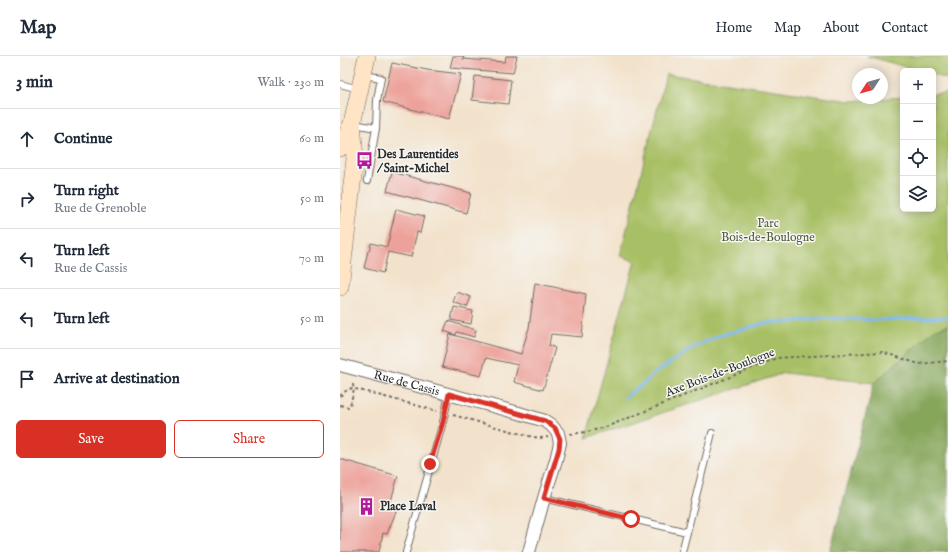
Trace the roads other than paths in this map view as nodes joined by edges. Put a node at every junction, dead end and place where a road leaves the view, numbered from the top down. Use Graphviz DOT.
graph roads {
  1 [pos="367,56"];
  2 [pos="362,82"];
  3 [pos="340,84"];
  4 [pos="352,124"];
  5 [pos="376,128"];
  6 [pos="344,147"];
  7 [pos="367,181"];
  8 [pos="340,287"];
  9 [pos="340,365"];
  10 [pos="449,394"];
  11 [pos="712,433"];
  12 [pos="544,498"];
  13 [pos="687,532"];
  14 [pos="406,552"];
  15 [pos="529,552"];
  16 [pos="682,552"];
  1 -- 2 [label="main road"];
  2 -- 3 [label="lane"];
  2 -- 4 [label="main road"];
  2 -- 5 [label="lane"];
  4 -- 5 [label="lane"];
  4 -- 6 [label="main road"];
  5 -- 7 [label="lane"];
  6 -- 8 [label="main road"];
  9 -- 10 [label="street, Rue de Cassis"];
  10 -- 12 [label="street, Rue de Cassis"];
  10 -- 14 [label="lane"];
  11 -- 13 [label="lane"];
  12 -- 13 [label="lane"];
  12 -- 15 [label="street"];
  13 -- 16 [label="lane"];
}
